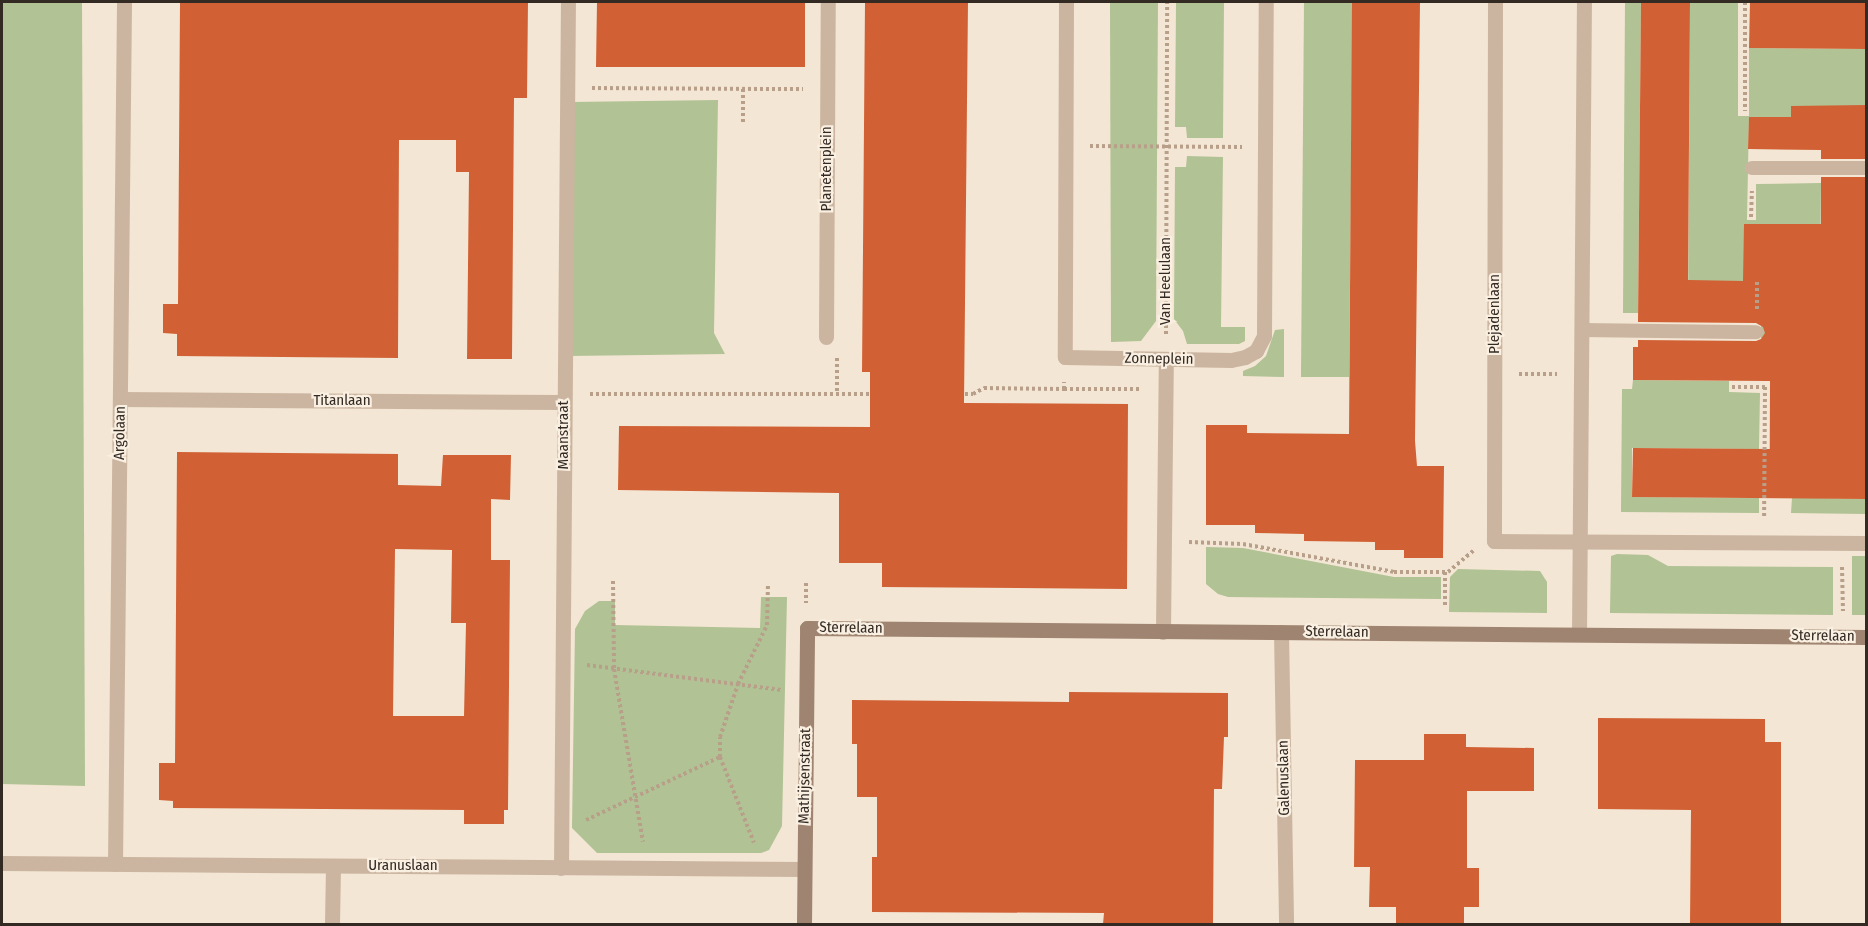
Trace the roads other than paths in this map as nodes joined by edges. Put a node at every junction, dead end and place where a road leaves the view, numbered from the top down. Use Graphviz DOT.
graph roads {
  1 [pos="124,2"];
  2 [pos="568,2"];
  3 [pos="828,2"];
  4 [pos="1066,2"];
  5 [pos="1266,2"];
  6 [pos="1495,2"];
  7 [pos="1584,2"];
  8 [pos="1752,168"];
  9 [pos="1866,168"];
  10 [pos="1582,330"];
  11 [pos="1756,332"];
  12 [pos="826,337"];
  13 [pos="1166,359"];
  14 [pos="120,399"];
  15 [pos="564,402"];
  16 [pos="1580,542"];
  17 [pos="1866,543"];
  18 [pos="807,628"];
  19 [pos="1163,632"];
  20 [pos="1281,632"];
  21 [pos="1579,634"];
  22 [pos="1866,637"];
  23 [pos="2,863"];
  24 [pos="115,864"];
  25 [pos="333,866"];
  26 [pos="561,868"];
  27 [pos="804,869"];
  28 [pos="332,924"];
  29 [pos="804,924"];
  30 [pos="1286,924"];
  1 -- 14 [label="street, Argolaan"];
  2 -- 15 [label="street, Maanstraat"];
  3 -- 12 [label="street, Planetenplein"];
  4 -- 13 [label="street, Zonneplein"];
  5 -- 13 [label="street, Zonneplein"];
  6 -- 16 [label="street, Plejadenlaan"];
  7 -- 10 [label="street"];
  8 -- 9 [label="lane"];
  10 -- 11 [label="lane"];
  10 -- 16 [label="street"];
  13 -- 19 [label="street"];
  14 -- 15 [label="street, Titanlaan"];
  14 -- 24 [label="street, Argolaan"];
  15 -- 26 [label="street, Maanstraat"];
  16 -- 17 [label="street"];
  16 -- 21 [label="street"];
  18 -- 19 [label="street, Sterrelaan"];
  18 -- 27 [label="street, Mathijsenstraat"];
  19 -- 20 [label="street, Sterrelaan"];
  20 -- 21 [label="street, Sterrelaan"];
  20 -- 30 [label="street, Galenuslaan"];
  21 -- 22 [label="street, Sterrelaan"];
  23 -- 24 [label="street, Uranuslaan"];
  24 -- 25 [label="street, Uranuslaan"];
  25 -- 26 [label="street, Uranuslaan"];
  25 -- 28 [label="street"];
  26 -- 27 [label="street, Uranuslaan"];
  27 -- 29 [label="street, Mathijsenstraat"];
}
